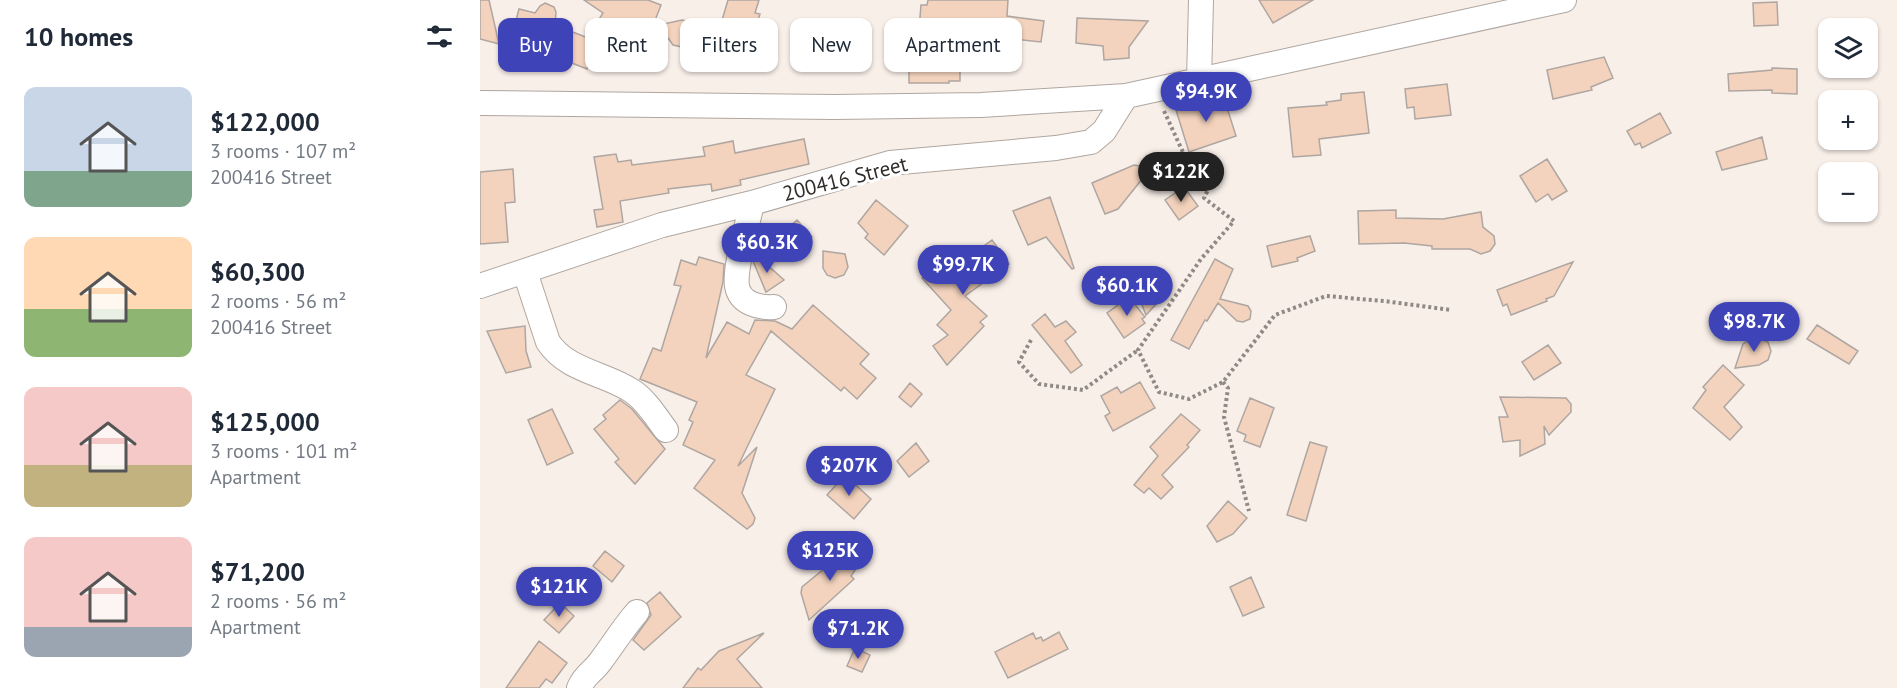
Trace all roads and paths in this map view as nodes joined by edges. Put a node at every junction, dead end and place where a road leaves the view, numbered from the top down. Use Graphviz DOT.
graph roads {
  1 [pos="1201,0"];
  2 [pos="1564,0"];
  3 [pos="1199,81"];
  4 [pos="1126,96"];
  5 [pos="480,103"];
  6 [pos="1154,110"];
  7 [pos="752,203"];
  8 [pos="525,272"];
  9 [pos="480,286"];
  10 [pos="774,307"];
  11 [pos="1450,310"];
  12 [pos="1031,340"];
  13 [pos="1138,350"];
  14 [pos="1223,382"];
  15 [pos="666,430"];
  16 [pos="1249,511"];
  17 [pos="638,612"];
  18 [pos="579,688"];
  1 -- 3 [label="street"];
  2 -- 3 [label="street"];
  3 -- 4 [label="street"];
  4 -- 5 [label="street"];
  4 -- 7 [label="street, 200416 Street"];
  6 -- 13 [label="path"];
  7 -- 8 [label="street, 200416 Street"];
  7 -- 10 [label="street"];
  8 -- 9 [label="street, 200416 Street"];
  8 -- 15 [label="street"];
  11 -- 14 [label="path"];
  12 -- 13 [label="path"];
  13 -- 14 [label="path"];
  14 -- 16 [label="path"];
  17 -- 18 [label="street"];
}
